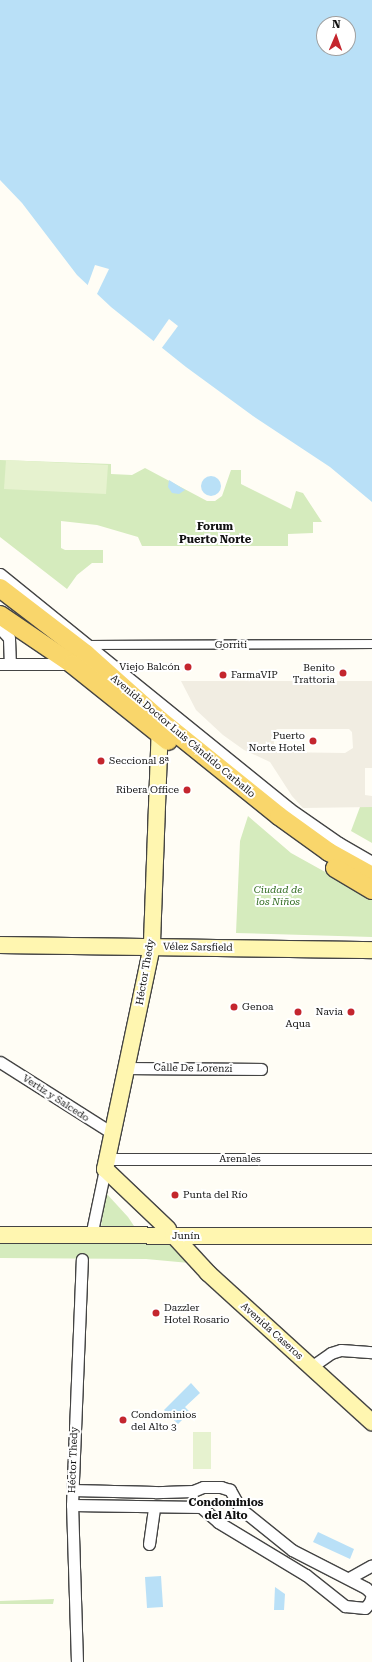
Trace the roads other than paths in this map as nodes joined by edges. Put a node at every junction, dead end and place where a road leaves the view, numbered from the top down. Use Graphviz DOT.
graph roads {
  1 [pos="0,574"];
  2 [pos="0,588"];
  3 [pos="0,615"];
  4 [pos="0,628"];
  5 [pos="372,644"];
  6 [pos="89,645"];
  7 [pos="5,664"];
  8 [pos="72,664"];
  9 [pos="160,719"];
  10 [pos="372,862"];
  11 [pos="372,876"];
  12 [pos="372,890"];
  13 [pos="0,945"];
  14 [pos="152,946"];
  15 [pos="372,950"];
  16 [pos="0,1062"];
  17 [pos="126,1068"];
  18 [pos="261,1069"];
  19 [pos="112,1133"];
  20 [pos="372,1159"];
  21 [pos="106,1164"];
  22 [pos="171,1233"];
  23 [pos="0,1235"];
  24 [pos="91,1236"];
  25 [pos="372,1236"];
  26 [pos="82,1259"];
  27 [pos="372,1352"];
  28 [pos="311,1367"];
  29 [pos="372,1422"];
  30 [pos="72,1490"];
  31 [pos="193,1491"];
  32 [pos="72,1505"];
  33 [pos="194,1506"];
  34 [pos="154,1507"];
  35 [pos="149,1544"];
  36 [pos="372,1565"];
  37 [pos="349,1578"];
  38 [pos="77,1662"];
  1 -- 6 [label="street, Avenida Doctor Luis Cándido Carballo"];
  2 -- 9 [label="main road, Avenida Doctor Luis Cándido Carballo"];
  3 -- 8 [label="main road, Avenida Doctor Luis Cándido Carballo"];
  4 -- 7 [label="street"];
  5 -- 6 [label="street, Gorriti"];
  6 -- 9 [label="street, Avenida Doctor Luis Cándido Carballo"];
  7 -- 8 [label="street"];
  8 -- 9 [label="main road, Avenida Doctor Luis Cándido Carballo"];
  9 -- 10 [label="street, Avenida Doctor Luis Cándido Carballo"];
  9 -- 11 [label="main road, Avenida Doctor Luis Cándido Carballo"];
  9 -- 12 [label="main road, Avenida Doctor Luis Cándido Carballo"];
  9 -- 14 [label="main road, Héctor Thedy"];
  13 -- 14 [label="main road, Vélez Sarsfield"];
  14 -- 15 [label="main road, Vélez Sarsfield"];
  14 -- 17 [label="main road, Héctor Thedy"];
  16 -- 19 [label="street, Vertiz y Salcedo"];
  17 -- 18 [label="street, Calle De Lorenzi"];
  17 -- 19 [label="main road, Héctor Thedy"];
  19 -- 21 [label="main road, Héctor Thedy"];
  20 -- 21 [label="street, Arenales"];
  21 -- 22 [label="main road, Avenida Caseros"];
  21 -- 24 [label="street, Héctor Thedy"];
  22 -- 24 [label="main road, Junín"];
  22 -- 25 [label="main road, Junín"];
  22 -- 28 [label="main road, Avenida Caseros"];
  23 -- 24 [label="main road, Junín"];
  26 -- 30 [label="street, Héctor Thedy"];
  27 -- 28 [label="street"];
  28 -- 29 [label="main road, Avenida Caseros"];
  30 -- 31 [label="street"];
  30 -- 32 [label="street, Héctor Thedy"];
  31 -- 33 [label="street"];
  31 -- 37 [label="street"];
  32 -- 34 [label="street"];
  32 -- 38 [label="street, Héctor Thedy"];
  33 -- 34 [label="street"];
  33 -- 37 [label="street"];
  34 -- 35 [label="street"];
  36 -- 37 [label="street"];
}
